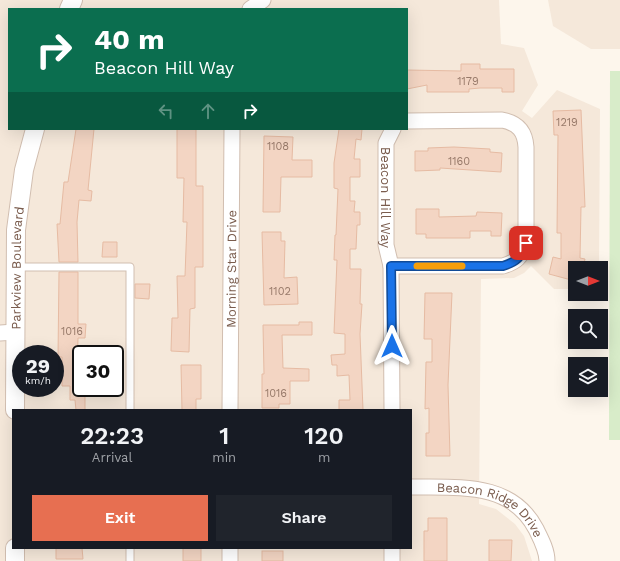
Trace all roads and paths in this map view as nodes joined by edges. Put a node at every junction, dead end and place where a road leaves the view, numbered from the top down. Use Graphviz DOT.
graph roads {
  1 [pos="263,0"];
  2 [pos="251,8"];
  3 [pos="408,121"];
  4 [pos="36,130"];
  5 [pos="232,130"];
  6 [pos="392,130"];
  7 [pos="391,266"];
  8 [pos="16,267"];
  9 [pos="8,333"];
  10 [pos="15,409"];
  11 [pos="130,409"];
  12 [pos="230,409"];
  13 [pos="392,409"];
  14 [pos="412,487"];
  15 [pos="15,549"];
  16 [pos="130,549"];
  17 [pos="230,549"];
  18 [pos="392,549"];
  19 [pos="15,561"];
  20 [pos="130,561"];
  21 [pos="230,561"];
  22 [pos="392,561"];
  23 [pos="547,561"];
  1 -- 2 [label="street"];
  3 -- 7 [label="street, Beacon Hill Way"];
  4 -- 8 [label="street, Parkview Boulevard"];
  5 -- 12 [label="street, Morning Star Drive"];
  6 -- 7 [label="street, Beacon Hill Way"];
  7 -- 13 [label="street, Beacon Hill Way"];
  8 -- 9 [label="street, Parkview Boulevard"];
  8 -- 11 [label="lane"];
  9 -- 10 [label="street, Parkview Boulevard"];
  14 -- 23 [label="street, Beacon Ridge Drive"];
  15 -- 19 [label="street"];
  16 -- 20 [label="lane"];
  17 -- 21 [label="street"];
  18 -- 22 [label="street"];
}
